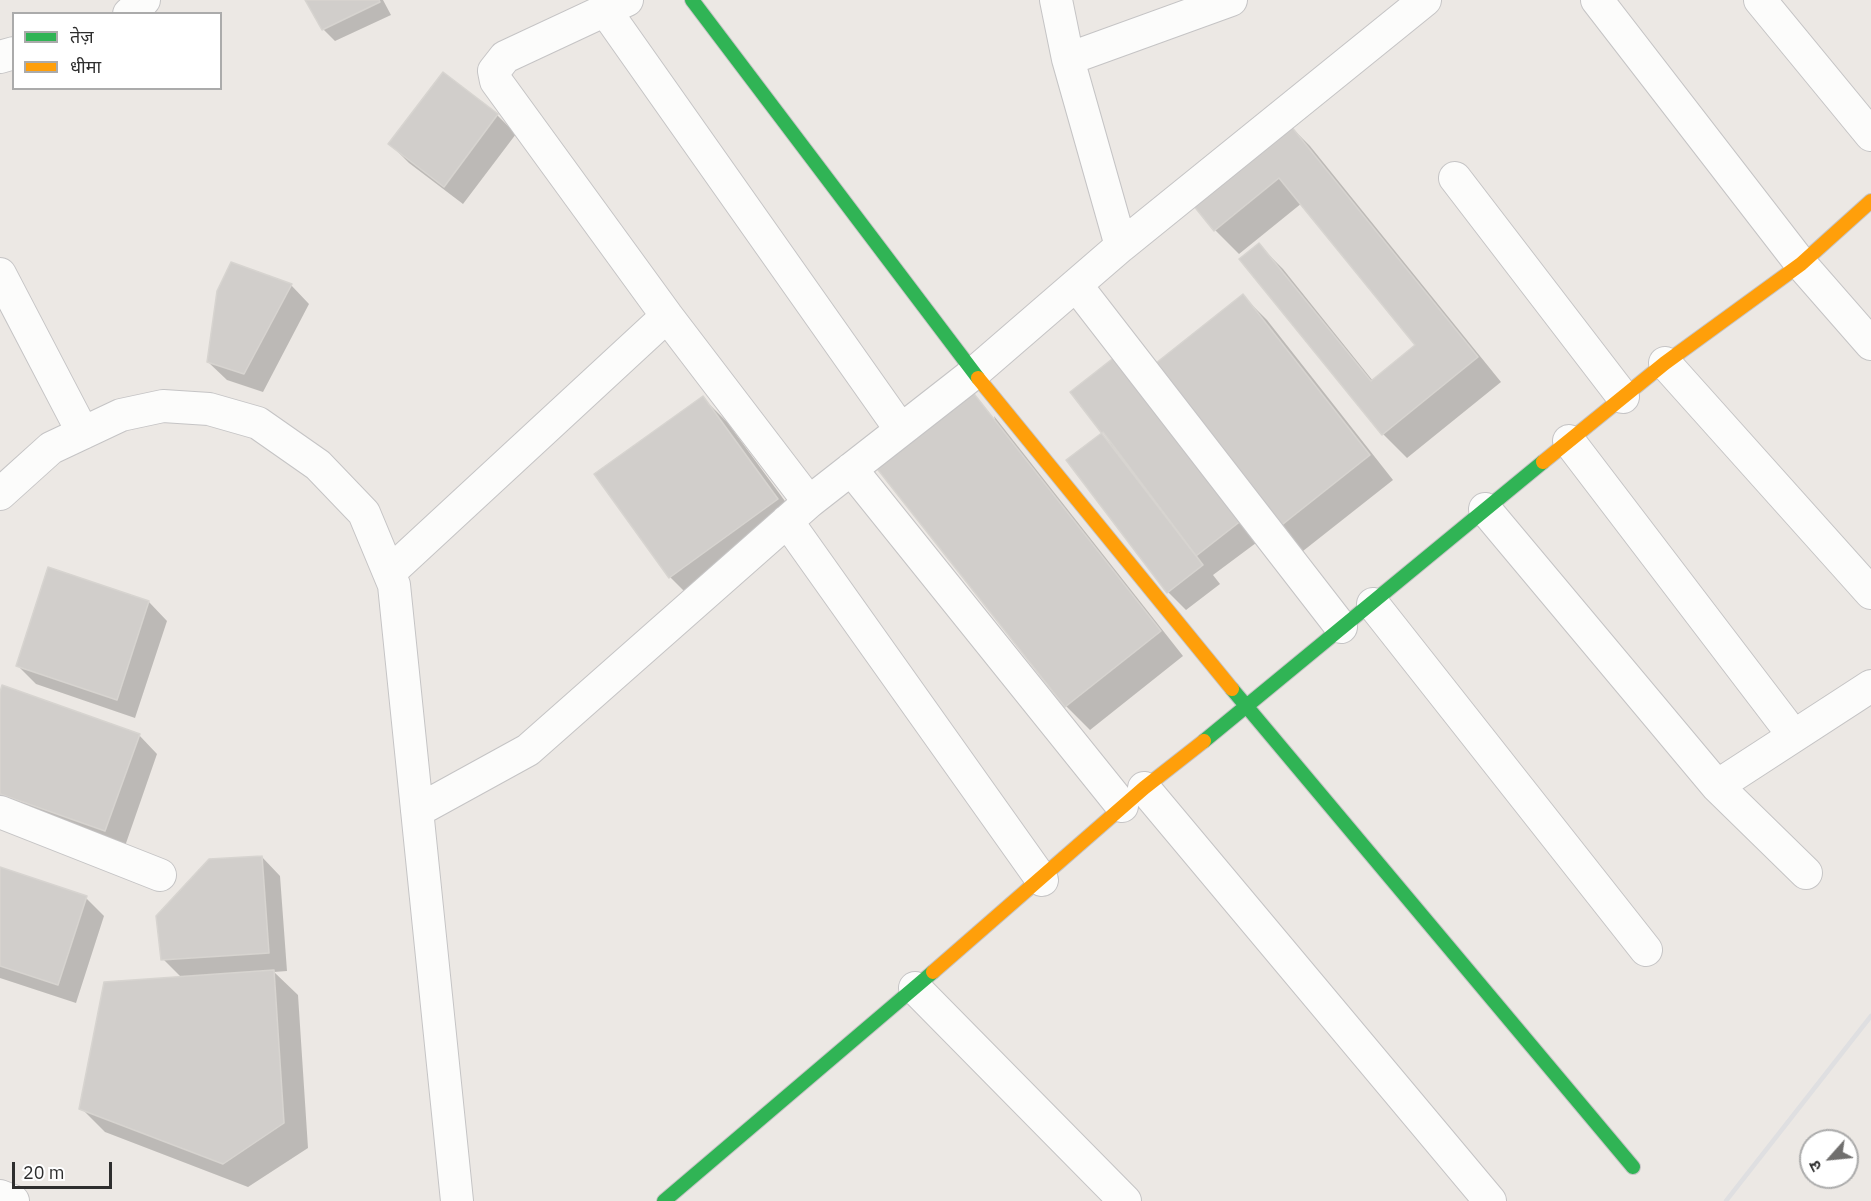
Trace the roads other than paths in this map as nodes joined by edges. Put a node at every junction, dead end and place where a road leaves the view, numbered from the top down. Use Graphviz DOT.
graph roads {
  1 [pos="144,0"];
  2 [pos="692,0"];
  3 [pos="1056,0"];
  4 [pos="1231,0"];
  5 [pos="1425,0"];
  6 [pos="1597,0"];
  7 [pos="1760,0"];
  8 [pos="598,8"];
  9 [pos="1171,10"];
  10 [pos="131,12"];
  11 [pos="1068,59"];
  12 [pos="1871,135"];
  13 [pos="1455,178"];
  14 [pos="1871,201"];
  15 [pos="1121,246"];
  16 [pos="1801,264"];
  17 [pos="0,274"];
  18 [pos="1076,285"];
  19 [pos="667,316"];
  20 [pos="1871,344"];
  21 [pos="1665,363"];
  22 [pos="974,373"];
  23 [pos="1623,397"];
  24 [pos="901,430"];
  25 [pos="83,433"];
  26 [pos="1569,441"];
  27 [pos="851,469"];
  28 [pos="0,494"];
  29 [pos="1485,508"];
  30 [pos="798,512"];
  31 [pos="389,573"];
  32 [pos="1871,593"];
  33 [pos="1373,604"];
  34 [pos="1341,627"];
  35 [pos="1871,686"];
  36 [pos="1247,707"];
  37 [pos="1794,736"];
  38 [pos="1717,786"];
  39 [pos="1133,797"];
  40 [pos="417,811"];
  41 [pos="0,812"];
  42 [pos="1806,873"];
  43 [pos="160,875"];
  44 [pos="1042,880"];
  45 [pos="1646,950"];
  46 [pos="915,988"];
  47 [pos="1633,1167"];
  48 [pos="0,1196"];
  49 [pos="13,1201"];
  50 [pos="457,1201"];
  51 [pos="664,1201"];
  52 [pos="1125,1201"];
  53 [pos="1490,1201"];
  1 -- 10 [label="street"];
  2 -- 22 [label="street"];
  3 -- 11 [label="street"];
  4 -- 9 [label="street"];
  5 -- 15 [label="street"];
  6 -- 16 [label="street"];
  7 -- 12 [label="street"];
  8 -- 19 [label="street"];
  8 -- 24 [label="street"];
  9 -- 11 [label="street"];
  11 -- 15 [label="street"];
  13 -- 23 [label="street"];
  14 -- 16 [label="street"];
  15 -- 18 [label="street"];
  16 -- 20 [label="street"];
  16 -- 21 [label="street"];
  17 -- 25 [label="street"];
  18 -- 22 [label="street"];
  18 -- 34 [label="street"];
  19 -- 30 [label="street"];
  19 -- 31 [label="street"];
  21 -- 23 [label="street"];
  21 -- 32 [label="street"];
  22 -- 24 [label="street"];
  22 -- 36 [label="street"];
  23 -- 26 [label="street"];
  24 -- 27 [label="street"];
  25 -- 28 [label="street"];
  25 -- 31 [label="street"];
  26 -- 29 [label="street"];
  26 -- 37 [label="street"];
  27 -- 30 [label="street"];
  27 -- 39 [label="street"];
  29 -- 33 [label="street"];
  29 -- 38 [label="street"];
  30 -- 40 [label="street"];
  30 -- 44 [label="street"];
  31 -- 40 [label="street"];
  33 -- 34 [label="street"];
  33 -- 45 [label="street"];
  34 -- 36 [label="street"];
  35 -- 37 [label="street"];
  36 -- 39 [label="street"];
  36 -- 47 [label="street"];
  37 -- 38 [label="street"];
  38 -- 42 [label="street"];
  39 -- 44 [label="street"];
  39 -- 53 [label="street"];
  40 -- 50 [label="street"];
  41 -- 43 [label="street"];
  44 -- 46 [label="street"];
  46 -- 51 [label="street"];
  46 -- 52 [label="street"];
  48 -- 49 [label="street"];
}
